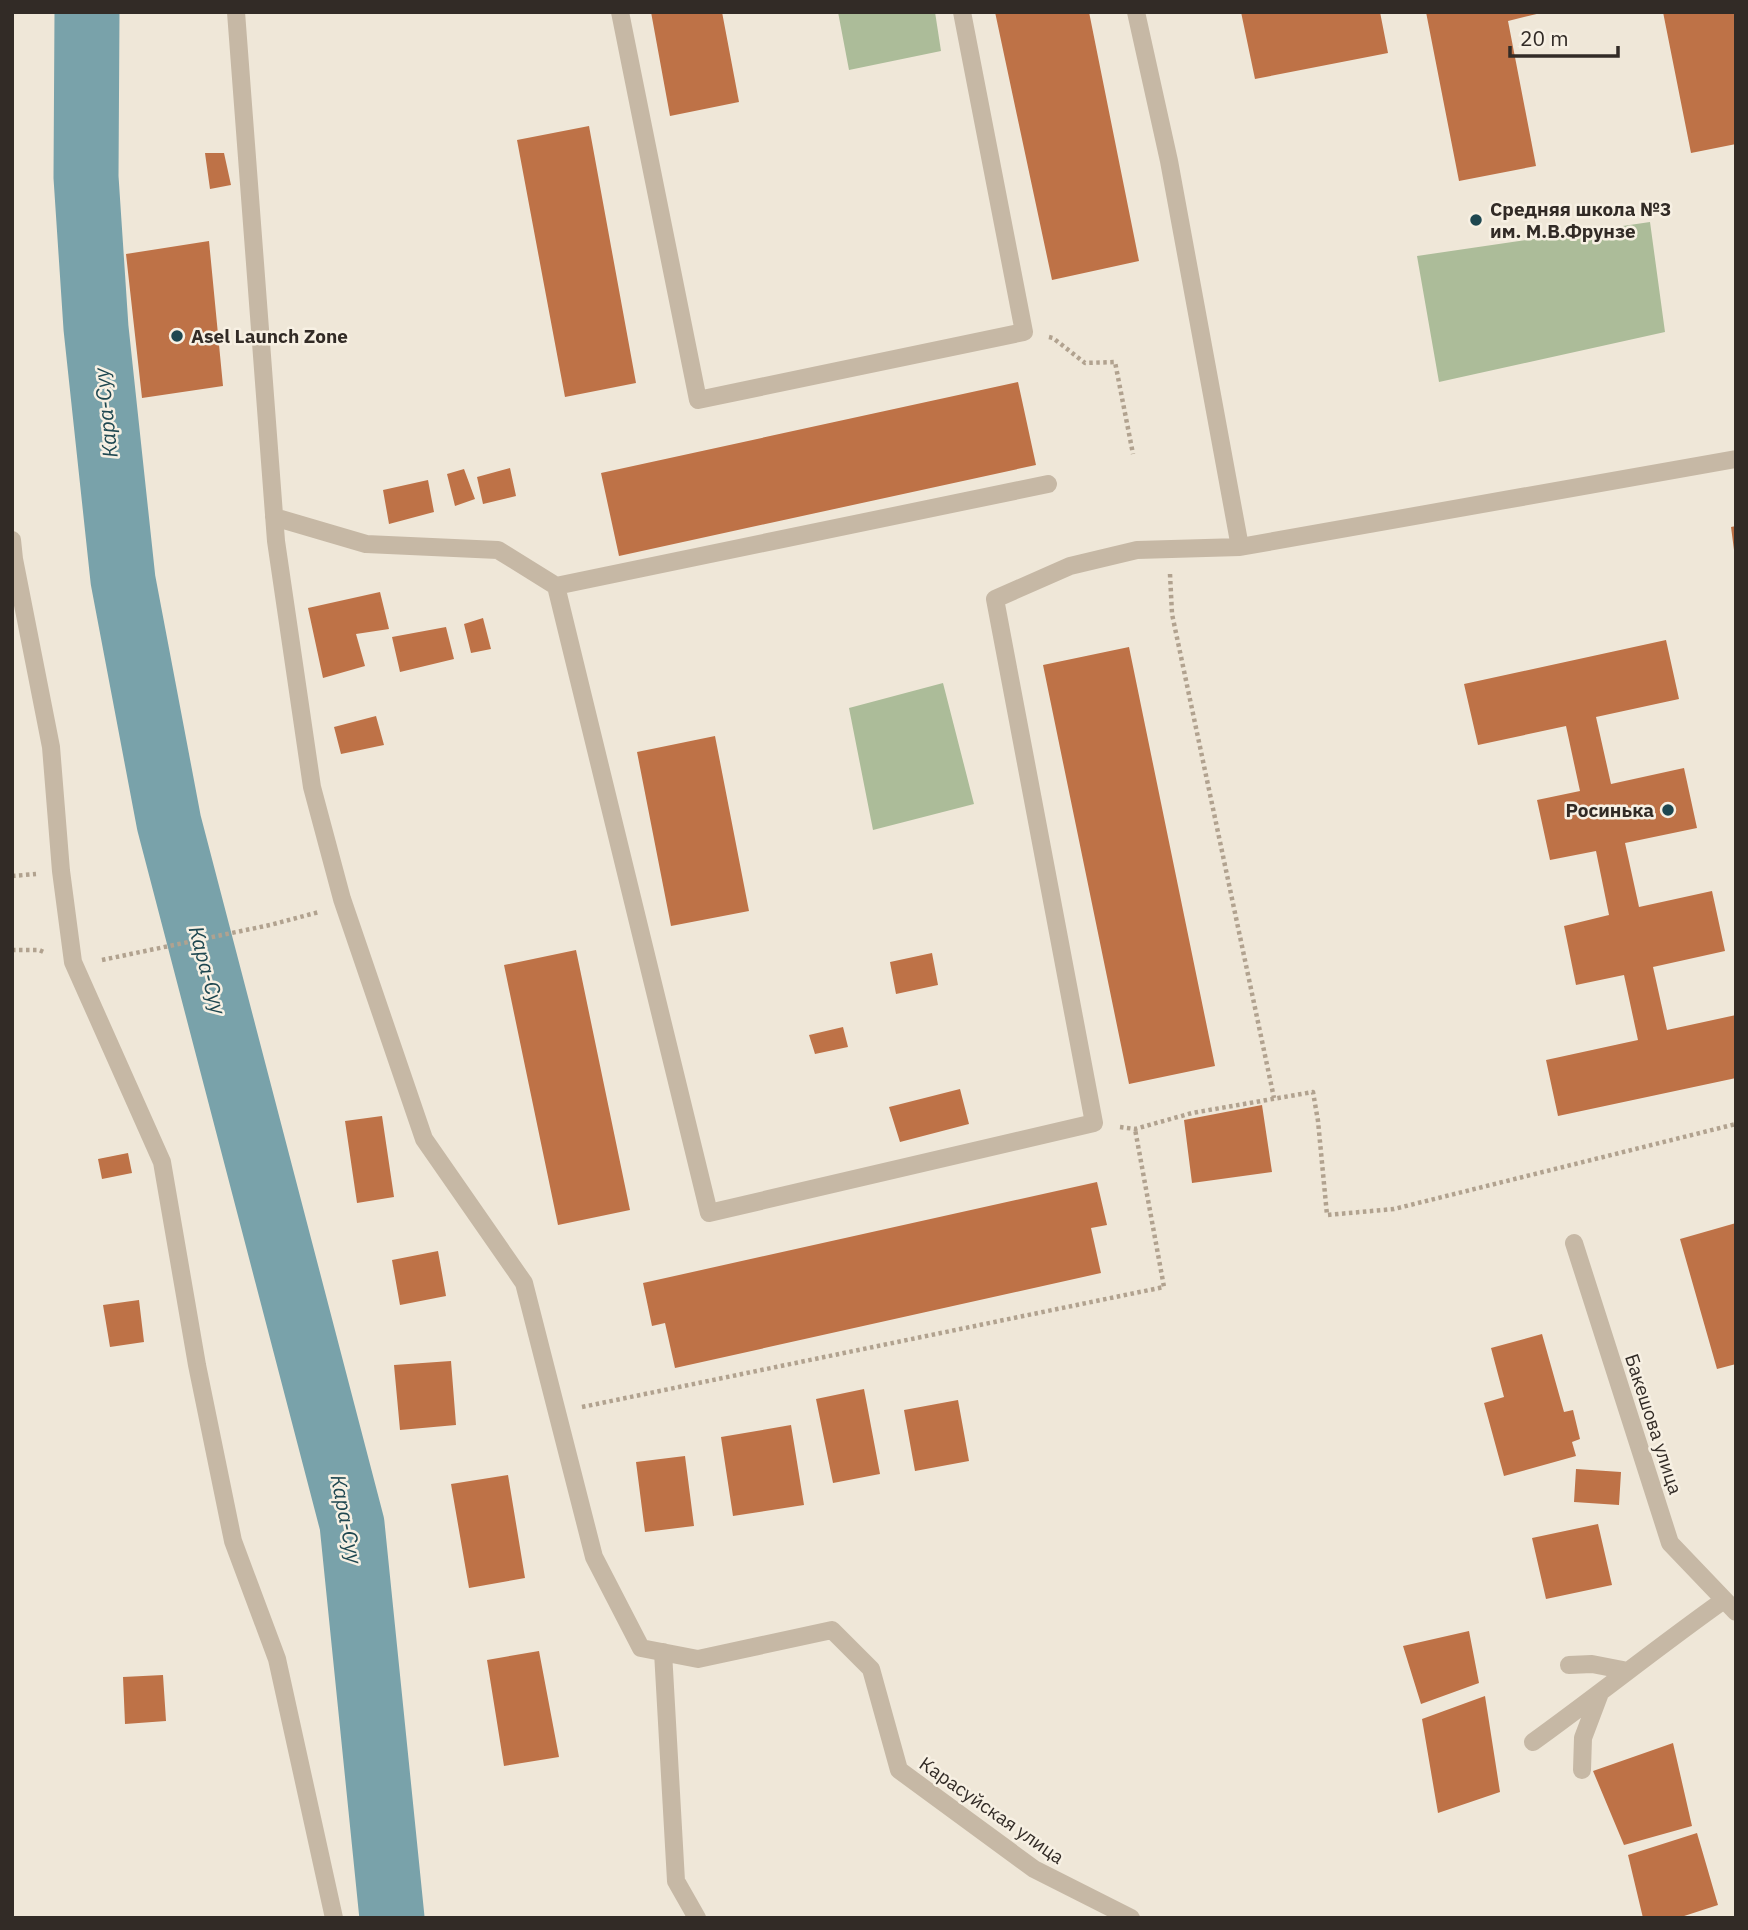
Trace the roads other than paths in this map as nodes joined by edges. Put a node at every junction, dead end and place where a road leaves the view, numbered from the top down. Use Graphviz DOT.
graph roads {
  1 [pos="236,12"];
  2 [pos="620,12"];
  3 [pos="962,12"];
  4 [pos="1136,12"];
  5 [pos="1736,458"];
  6 [pos="1048,484"];
  7 [pos="274,517"];
  8 [pos="12,540"];
  9 [pos="1240,547"];
  10 [pos="556,586"];
  11 [pos="1574,1242"];
  12 [pos="1730,1606"];
  13 [pos="663,1652"];
  14 [pos="1569,1665"];
  15 [pos="1628,1671"];
  16 [pos="1600,1693"];
  17 [pos="1533,1742"];
  18 [pos="1582,1770"];
  19 [pos="334,1918"];
  20 [pos="697,1918"];
  21 [pos="1131,1918"];
  1 -- 7 [label="street"];
  2 -- 3 [label="street"];
  4 -- 9 [label="street"];
  5 -- 9 [label="street"];
  6 -- 10 [label="street"];
  7 -- 10 [label="street"];
  7 -- 13 [label="street"];
  8 -- 19 [label="street"];
  9 -- 10 [label="street"];
  11 -- 12 [label="street, Бакешова улица"];
  12 -- 15 [label="street, Бакешова улица"];
  13 -- 20 [label="street"];
  13 -- 21 [label="street, Карасуйская улица"];
  14 -- 15 [label="street"];
  15 -- 16 [label="street, Бакешова улица"];
  16 -- 17 [label="street, Бакешова улица"];
  16 -- 18 [label="street"];
}
